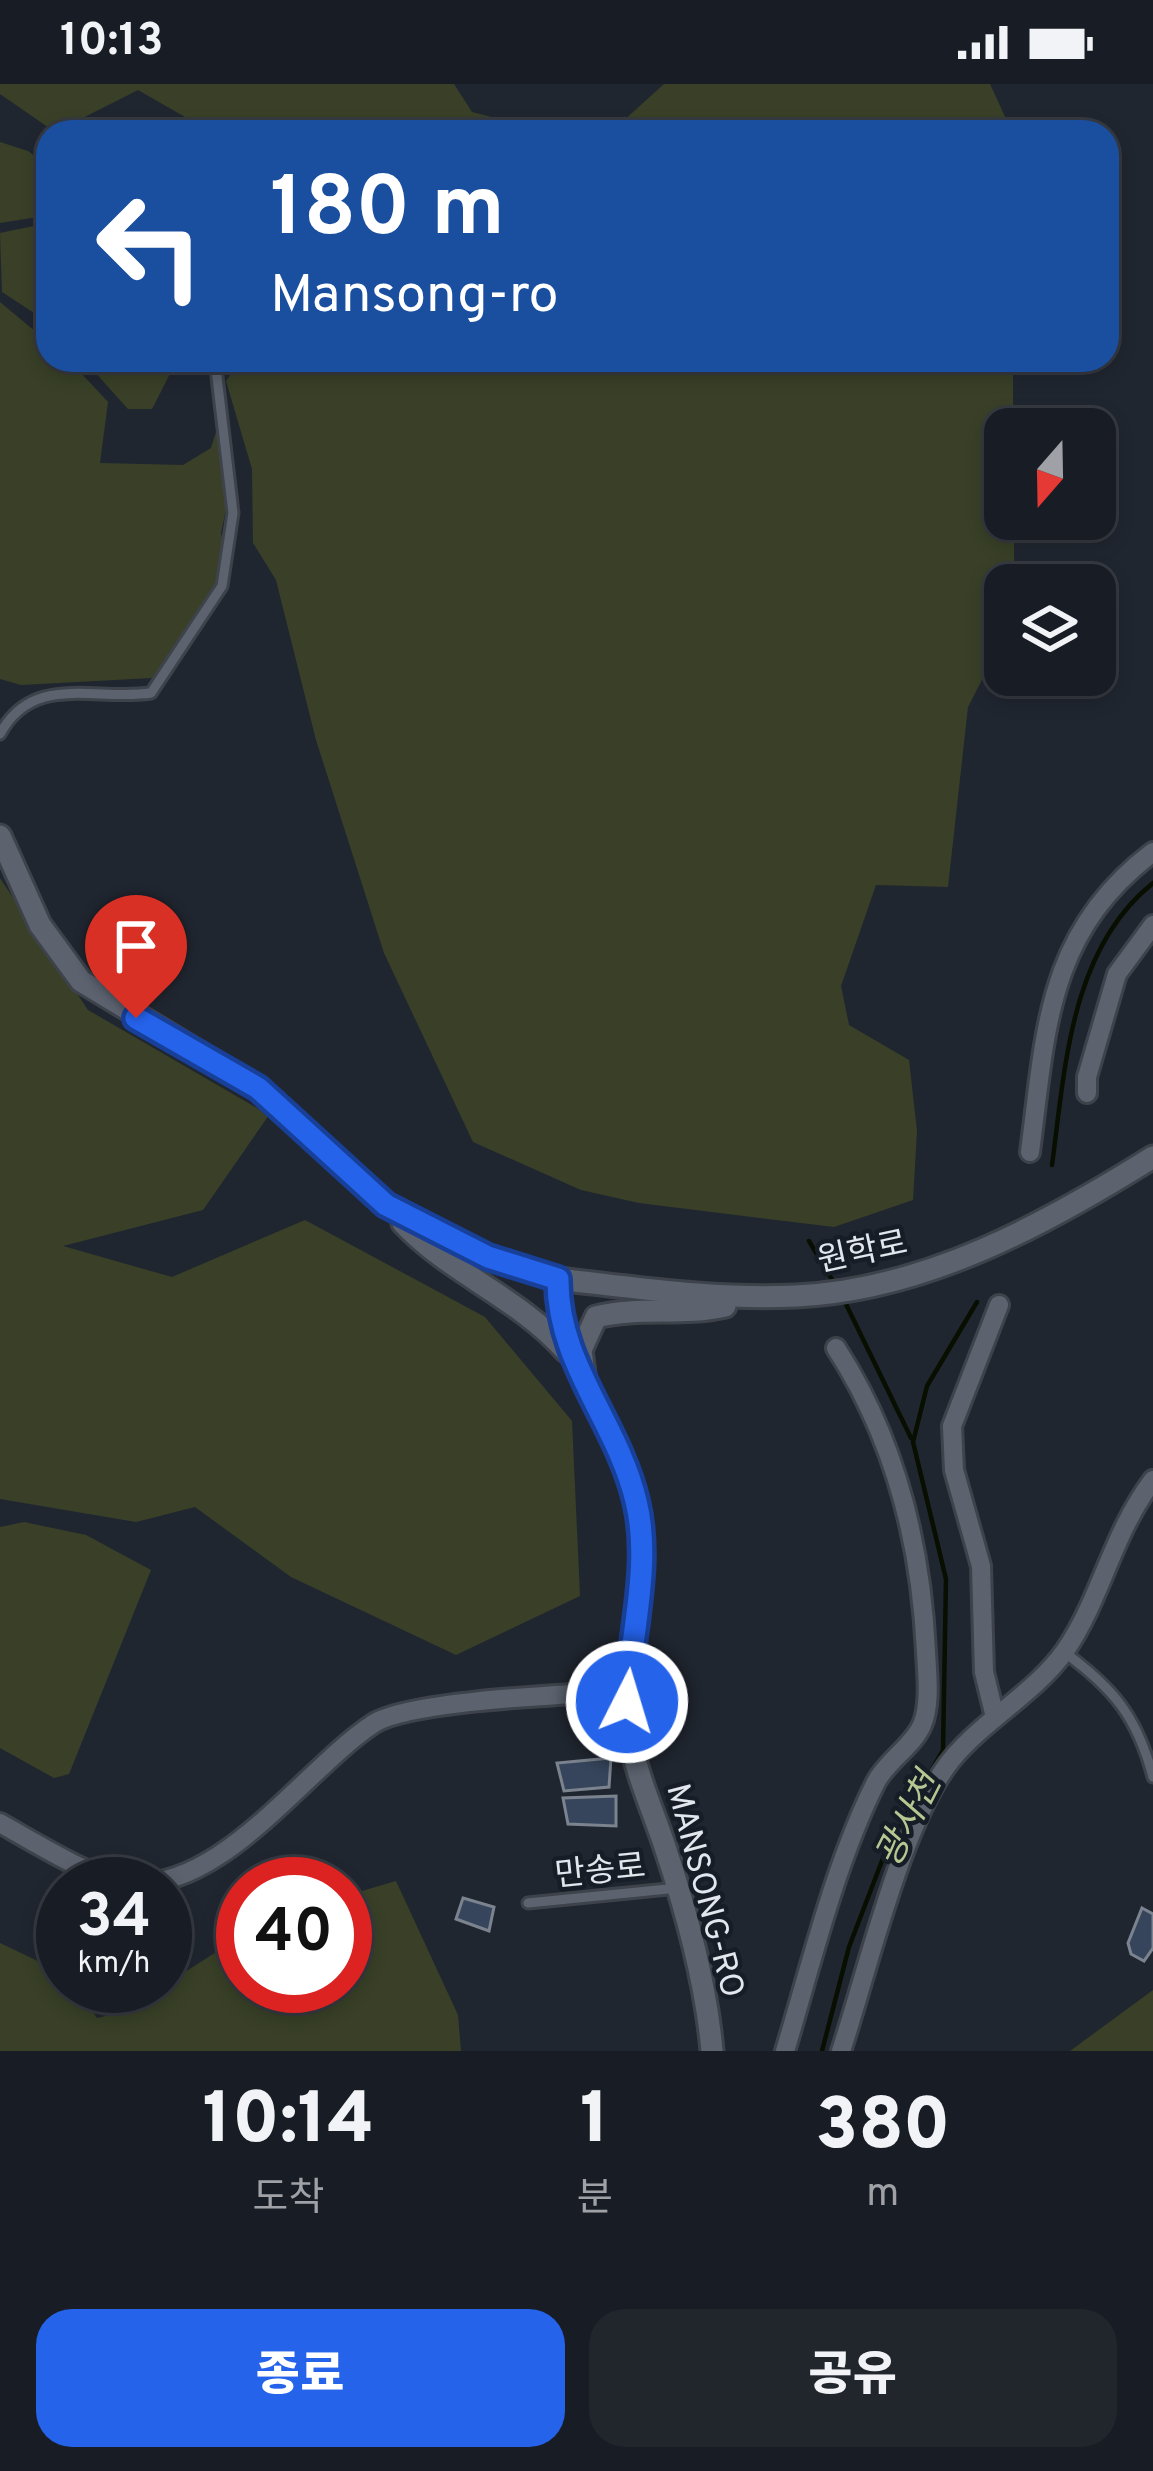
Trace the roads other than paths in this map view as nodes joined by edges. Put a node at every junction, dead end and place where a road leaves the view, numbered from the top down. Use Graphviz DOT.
graph roads {
  1 [pos="216,372"];
  2 [pos="0,734"];
  3 [pos="0,836"];
  4 [pos="1153,852"];
  5 [pos="1153,926"];
  6 [pos="1087,1094"];
  7 [pos="1030,1153"];
  8 [pos="1153,1157"];
  9 [pos="386,1205"];
  10 [pos="558,1279"];
  11 [pos="765,1297"];
  12 [pos="999,1305"];
  13 [pos="836,1348"];
  14 [pos="568,1352"];
  15 [pos="585,1386"];
  16 [pos="1153,1480"];
  17 [pos="1064,1652"];
  18 [pos="627,1691"];
  19 [pos="995,1718"];
  20 [pos="1153,1777"];
  21 [pos="0,1823"];
  22 [pos="678,1888"];
  23 [pos="528,1903"];
  24 [pos="712,2051"];
  25 [pos="784,2051"];
  26 [pos="842,2051"];
  1 -- 2 [label="lane"];
  3 -- 9 [label="street"];
  4 -- 7 [label="street"];
  5 -- 6 [label="street"];
  8 -- 11 [label="street, 원학로"];
  9 -- 10 [label="street"];
  9 -- 14 [label="street"];
  10 -- 11 [label="street, 원학로"];
  10 -- 14 [label="street, MANSONG-RO"];
  11 -- 15 [label="street"];
  12 -- 19 [label="street"];
  13 -- 25 [label="street"];
  14 -- 15 [label="street, MANSONG-RO"];
  15 -- 18 [label="street, MANSONG-RO"];
  16 -- 17 [label="street"];
  17 -- 19 [label="street"];
  17 -- 20 [label="lane"];
  18 -- 21 [label="street"];
  18 -- 22 [label="street, MANSONG-RO"];
  19 -- 26 [label="street"];
  22 -- 23 [label="lane, 만송로"];
  22 -- 24 [label="street, MANSONG-RO"];
}
